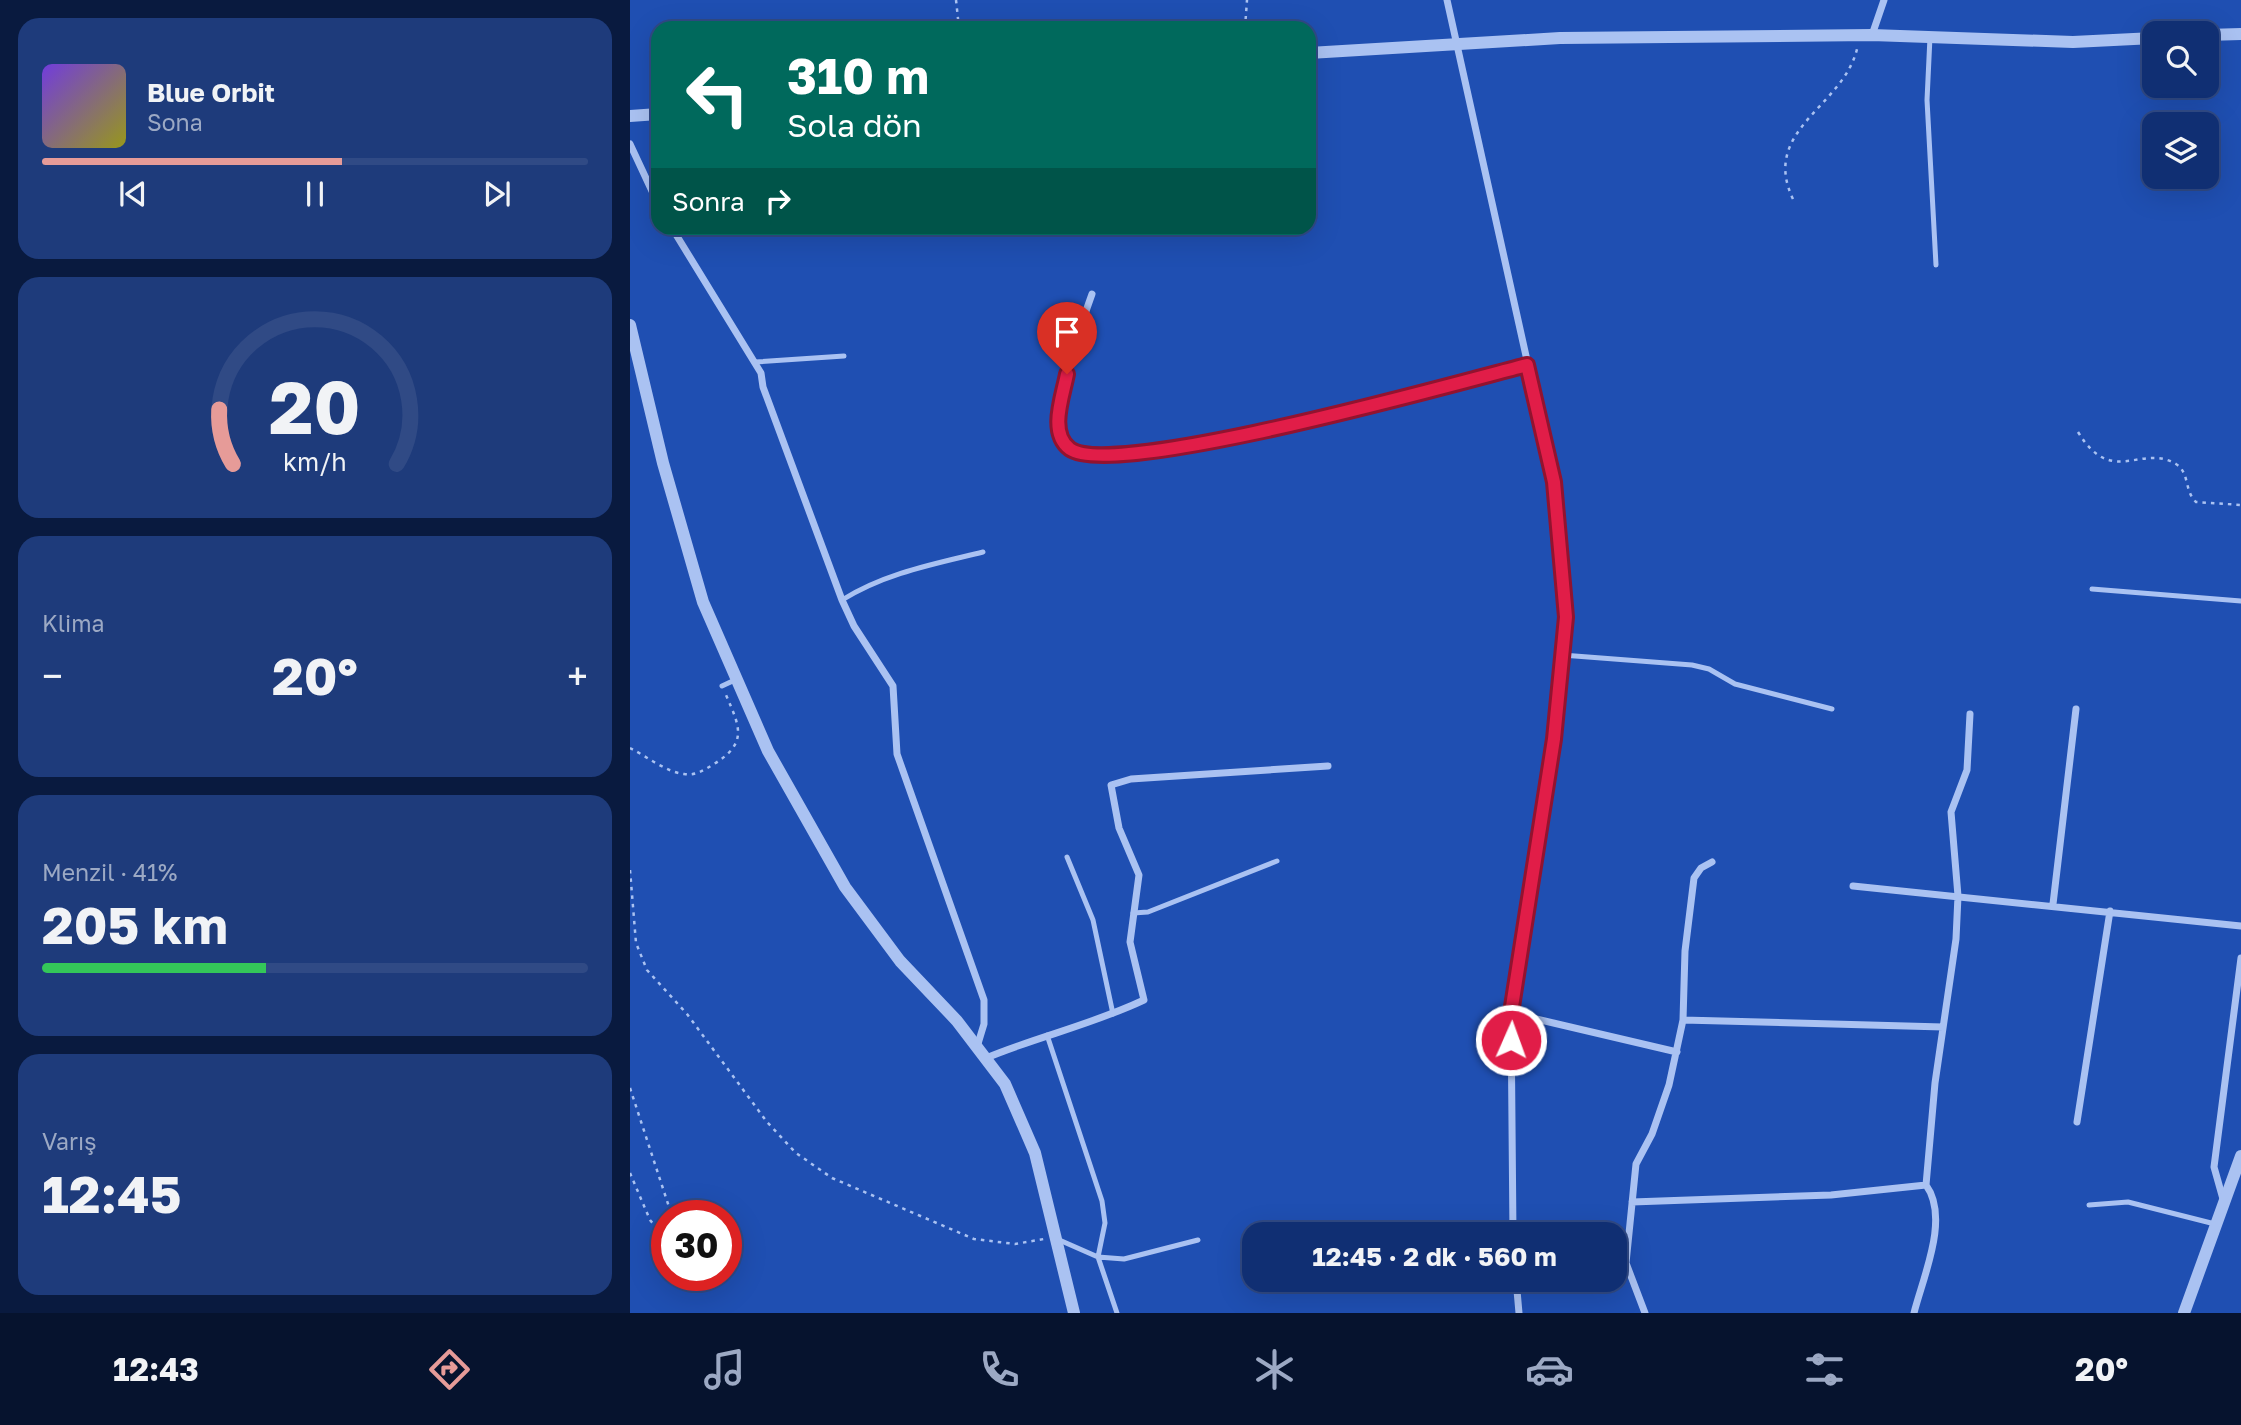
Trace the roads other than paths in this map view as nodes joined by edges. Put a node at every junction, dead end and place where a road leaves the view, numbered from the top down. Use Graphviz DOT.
graph roads {
  1 [pos="1447,0"];
  2 [pos="1884,0"];
  3 [pos="2241,34"];
  4 [pos="1866,35"];
  5 [pos="2219,35"];
  6 [pos="1930,37"];
  7 [pos="2142,39"];
  8 [pos="1457,44"];
  9 [pos="1316,53"];
  10 [pos="651,114"];
  11 [pos="630,116"];
  12 [pos="630,144"];
  13 [pos="651,189"];
  14 [pos="676,235"];
  15 [pos="1936,265"];
  16 [pos="1092,294"];
  17 [pos="630,325"];
  18 [pos="844,356"];
  19 [pos="755,362"];
  20 [pos="1527,365"];
  21 [pos="983,552"];
  22 [pos="2092,589"];
  23 [pos="842,600"];
  24 [pos="2241,601"];
  25 [pos="1562,655"];
  26 [pos="737,679"];
  27 [pos="722,685"];
  28 [pos="1832,709"];
  29 [pos="2076,709"];
  30 [pos="1970,714"];
  31 [pos="1328,766"];
  32 [pos="1067,857"];
  33 [pos="1277,862"];
  34 [pos="1712,862"];
  35 [pos="1853,886"];
  36 [pos="1958,896"];
  37 [pos="2053,904"];
  38 [pos="2110,911"];
  39 [pos="1133,913"];
  40 [pos="2241,926"];
  41 [pos="2241,958"];
  42 [pos="1511,1013"];
  43 [pos="1113,1014"];
  44 [pos="1684,1020"];
  45 [pos="1943,1027"];
  46 [pos="1047,1035"];
  47 [pos="977,1047"];
  48 [pos="1677,1052"];
  49 [pos="986,1058"];
  50 [pos="2077,1122"];
  51 [pos="2241,1156"];
  52 [pos="1926,1185"];
  53 [pos="1632,1202"];
  54 [pos="2223,1202"];
  55 [pos="2089,1205"];
  56 [pos="1513,1222"];
  57 [pos="2215,1224"];
  58 [pos="1055,1238"];
  59 [pos="1198,1240"];
  60 [pos="1097,1256"];
  61 [pos="1517,1292"];
  62 [pos="1074,1313"];
  63 [pos="1117,1313"];
  64 [pos="1519,1313"];
  65 [pos="1645,1313"];
  66 [pos="1914,1313"];
  67 [pos="2184,1313"];
  1 -- 8 [label="street"];
  2 -- 4 [label="street"];
  3 -- 5 [label="street"];
  4 -- 6 [label="street"];
  4 -- 8 [label="street"];
  6 -- 7 [label="street"];
  6 -- 15 [label="lane"];
  8 -- 9 [label="street"];
  8 -- 20 [label="street"];
  10 -- 11 [label="street"];
  12 -- 13 [label="street"];
  14 -- 19 [label="street"];
  16 -- 20 [label="street"];
  17 -- 26 [label="street"];
  18 -- 19 [label="lane"];
  19 -- 23 [label="street"];
  20 -- 25 [label="street"];
  21 -- 23 [label="lane"];
  22 -- 24 [label="lane"];
  23 -- 47 [label="street"];
  25 -- 28 [label="lane"];
  25 -- 42 [label="street"];
  26 -- 27 [label="lane"];
  26 -- 47 [label="street"];
  29 -- 37 [label="street"];
  30 -- 36 [label="street"];
  31 -- 39 [label="street"];
  32 -- 43 [label="lane"];
  33 -- 39 [label="lane"];
  34 -- 44 [label="street"];
  35 -- 36 [label="street"];
  36 -- 37 [label="street"];
  36 -- 45 [label="street"];
  37 -- 38 [label="street"];
  38 -- 40 [label="street"];
  38 -- 50 [label="street"];
  39 -- 43 [label="street"];
  41 -- 54 [label="street"];
  42 -- 48 [label="street"];
  42 -- 56 [label="street"];
  43 -- 46 [label="street"];
  44 -- 45 [label="street"];
  44 -- 48 [label="street"];
  45 -- 52 [label="street"];
  46 -- 49 [label="street"];
  46 -- 60 [label="lane"];
  47 -- 49 [label="street"];
  48 -- 53 [label="street"];
  49 -- 58 [label="street"];
  51 -- 54 [label="street"];
  52 -- 53 [label="street"];
  52 -- 66 [label="street"];
  53 -- 65 [label="street"];
  54 -- 57 [label="street"];
  55 -- 57 [label="lane"];
  57 -- 67 [label="street"];
  58 -- 60 [label="lane"];
  58 -- 62 [label="street"];
  59 -- 60 [label="lane"];
  60 -- 63 [label="lane"];
  61 -- 64 [label="street"];
}
